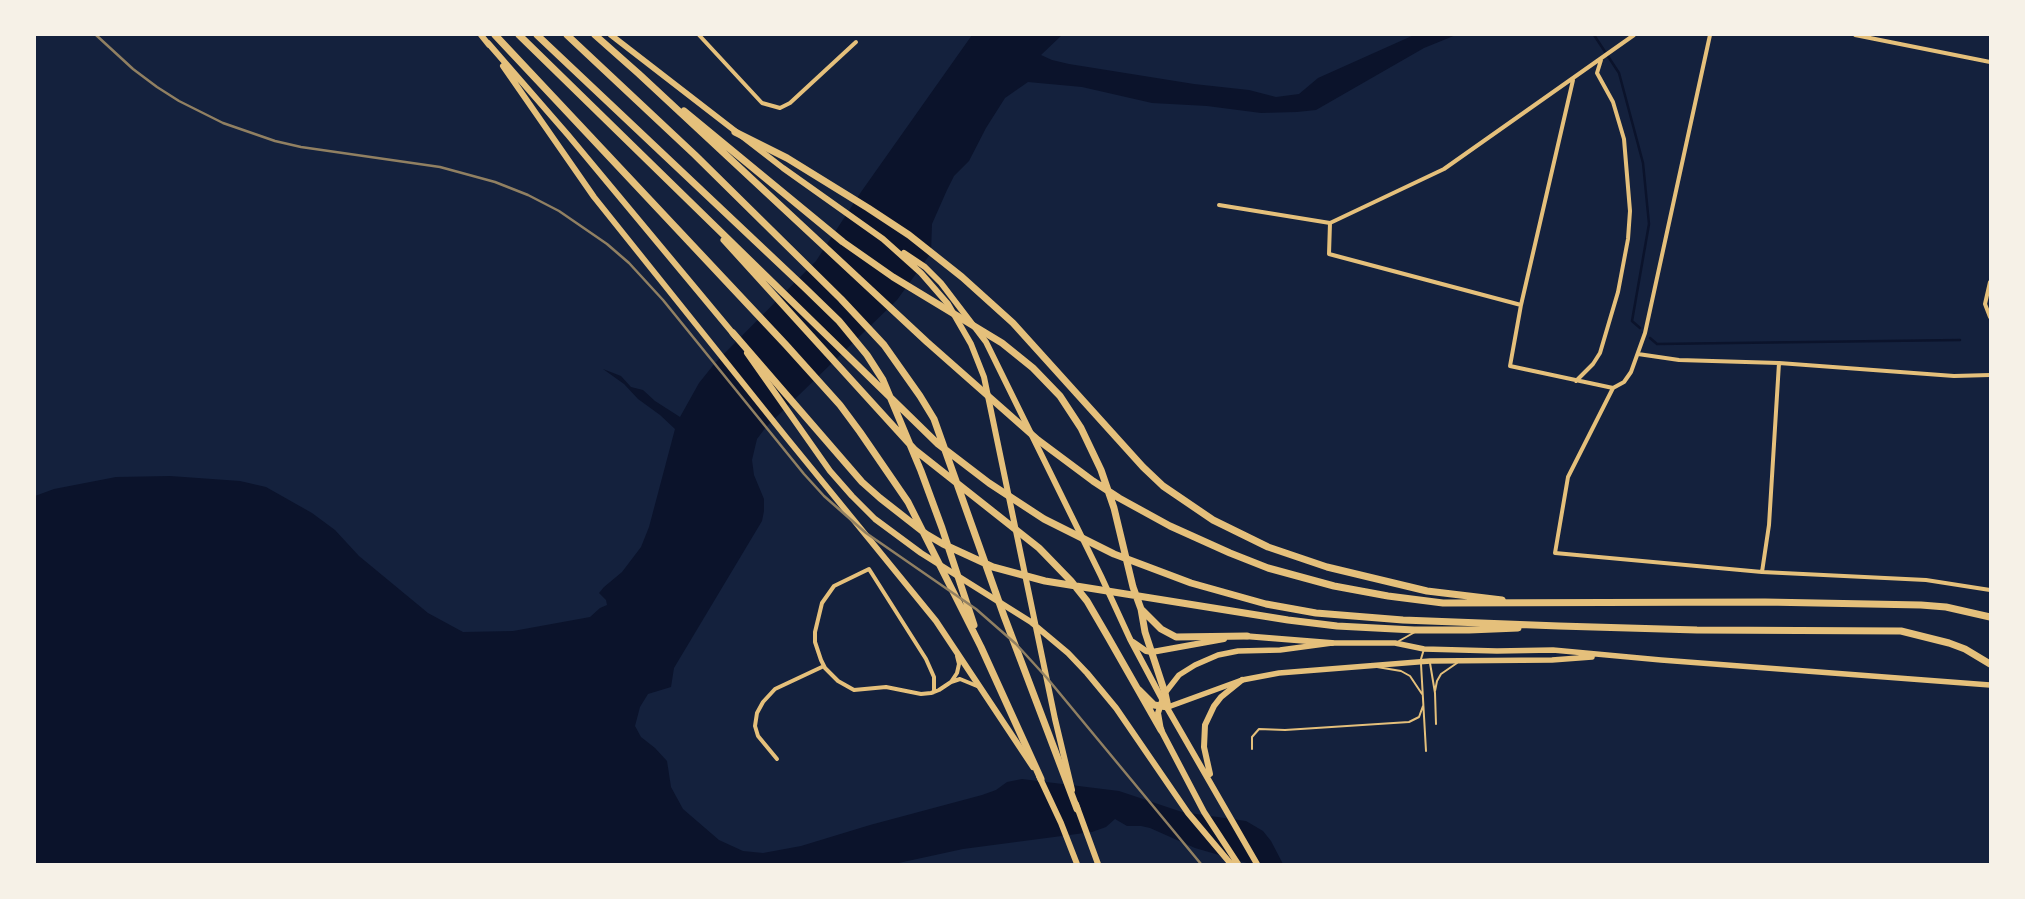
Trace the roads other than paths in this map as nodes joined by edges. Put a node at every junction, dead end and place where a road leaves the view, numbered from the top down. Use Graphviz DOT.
graph roads {
  1 [pos="481,35"];
  2 [pos="495,35"];
  3 [pos="519,35"];
  4 [pos="537,35"];
  5 [pos="567,35"];
  6 [pos="595,35"];
  7 [pos="611,35"];
  8 [pos="699,35"];
  9 [pos="1634,35"];
  10 [pos="1710,35"];
  11 [pos="1855,35"];
  12 [pos="856,42"];
  13 [pos="488,44"];
  14 [pos="1602,58"];
  15 [pos="1990,62"];
  16 [pos="639,74"];
  17 [pos="1573,80"];
  18 [pos="735,132"];
  19 [pos="687,198"];
  20 [pos="1219,205"];
  21 [pos="1330,223"];
  22 [pos="883,239"];
  23 [pos="1990,282"];
  24 [pos="1521,306"];
  25 [pos="1990,317"];
  26 [pos="733,333"];
  27 [pos="1638,354"];
  28 [pos="1779,363"];
  29 [pos="1990,376"];
  30 [pos="1576,381"];
  31 [pos="1614,388"];
  32 [pos="1762,572"];
  33 [pos="1990,590"];
  34 [pos="1528,603"];
  35 [pos="1141,609"];
  36 [pos="1990,616"];
  37 [pos="1559,626"];
  38 [pos="1421,629"];
  39 [pos="1247,636"];
  40 [pos="1130,639"];
  41 [pos="1332,643"];
  42 [pos="1395,643"];
  43 [pos="981,647"];
  44 [pos="1424,649"];
  45 [pos="1152,652"];
  46 [pos="957,654"];
  47 [pos="1606,656"];
  48 [pos="1430,660"];
  49 [pos="1420,661"];
  50 [pos="1461,662"];
  51 [pos="1990,664"];
  52 [pos="824,666"];
  53 [pos="1368,666"];
  54 [pos="1242,680"];
  55 [pos="951,682"];
  56 [pos="1990,685"];
  57 [pos="980,688"];
  58 [pos="1139,690"];
  59 [pos="934,692"];
  60 [pos="1435,693"];
  61 [pos="1422,694"];
  62 [pos="1164,702"];
  63 [pos="1423,706"];
  64 [pos="1436,724"];
  65 [pos="1160,730"];
  66 [pos="1252,749"];
  67 [pos="1426,751"];
  68 [pos="777,759"];
  69 [pos="1066,771"];
  70 [pos="1041,779"];
  71 [pos="1214,787"];
  72 [pos="1077,809"];
  73 [pos="1077,864"];
  74 [pos="1098,864"];
  75 [pos="1230,864"];
  76 [pos="1238,864"];
  77 [pos="1257,864"];
  1 -- 13 [label="main road"];
  2 -- 43 [label="highway"];
  3 -- 19 [label="highway"];
  4 -- 43 [label="highway"];
  5 -- 69 [label="highway"];
  6 -- 16 [label="highway"];
  7 -- 18 [label="main road"];
  8 -- 12 [label="street"];
  9 -- 14 [label="street"];
  10 -- 27 [label="street"];
  11 -- 15 [label="street"];
  13 -- 26 [label="main road"];
  13 -- 46 [label="main road"];
  14 -- 17 [label="street"];
  14 -- 30 [label="street"];
  16 -- 34 [label="highway"];
  16 -- 35 [label="highway"];
  17 -- 21 [label="street"];
  17 -- 24 [label="street"];
  18 -- 22 [label="main road"];
  18 -- 34 [label="highway"];
  19 -- 37 [label="highway"];
  19 -- 58 [label="highway"];
  20 -- 21 [label="street"];
  21 -- 24 [label="street"];
  22 -- 40 [label="main road"];
  22 -- 69 [label="main road"];
  23 -- 25 [label="street"];
  24 -- 30 [label="street"];
  26 -- 37 [label="highway"];
  26 -- 75 [label="main road"];
  27 -- 28 [label="street"];
  27 -- 31 [label="street"];
  28 -- 29 [label="street"];
  28 -- 32 [label="street"];
  30 -- 31 [label="street"];
  31 -- 32 [label="street"];
  32 -- 33 [label="street"];
  34 -- 36 [label="highway"];
  35 -- 39 [label="highway"];
  35 -- 45 [label="highway"];
  37 -- 51 [label="highway"];
  38 -- 42 [label="lane"];
  39 -- 41 [label="main road"];
  39 -- 45 [label="main road"];
  40 -- 45 [label="main road"];
  40 -- 62 [label="main road"];
  41 -- 42 [label="main road"];
  41 -- 62 [label="main road"];
  42 -- 44 [label="main road"];
  43 -- 70 [label="highway"];
  44 -- 47 [label="main road"];
  44 -- 48 [label="lane"];
  44 -- 49 [label="lane"];
  45 -- 62 [label="highway"];
  46 -- 55 [label="street"];
  46 -- 57 [label="main road"];
  47 -- 50 [label="main road"];
  47 -- 56 [label="main road"];
  48 -- 49 [label="main road"];
  48 -- 50 [label="main road"];
  48 -- 60 [label="lane"];
  49 -- 53 [label="main road"];
  49 -- 61 [label="lane"];
  50 -- 60 [label="lane"];
  52 -- 59 [label="street"];
  52 -- 59 [label="street"];
  52 -- 68 [label="street"];
  53 -- 54 [label="main road"];
  53 -- 61 [label="lane"];
  54 -- 62 [label="main road"];
  54 -- 71 [label="main road"];
  55 -- 57 [label="street"];
  55 -- 59 [label="street"];
  57 -- 70 [label="main road"];
  58 -- 62 [label="highway"];
  58 -- 65 [label="highway"];
  60 -- 64 [label="lane"];
  61 -- 63 [label="lane"];
  62 -- 65 [label="main road"];
  62 -- 71 [label="main road"];
  63 -- 66 [label="lane"];
  63 -- 67 [label="lane"];
  65 -- 76 [label="main road"];
  69 -- 72 [label="highway"];
  70 -- 73 [label="main road"];
  71 -- 77 [label="main road"];
  72 -- 74 [label="main road"];
}
